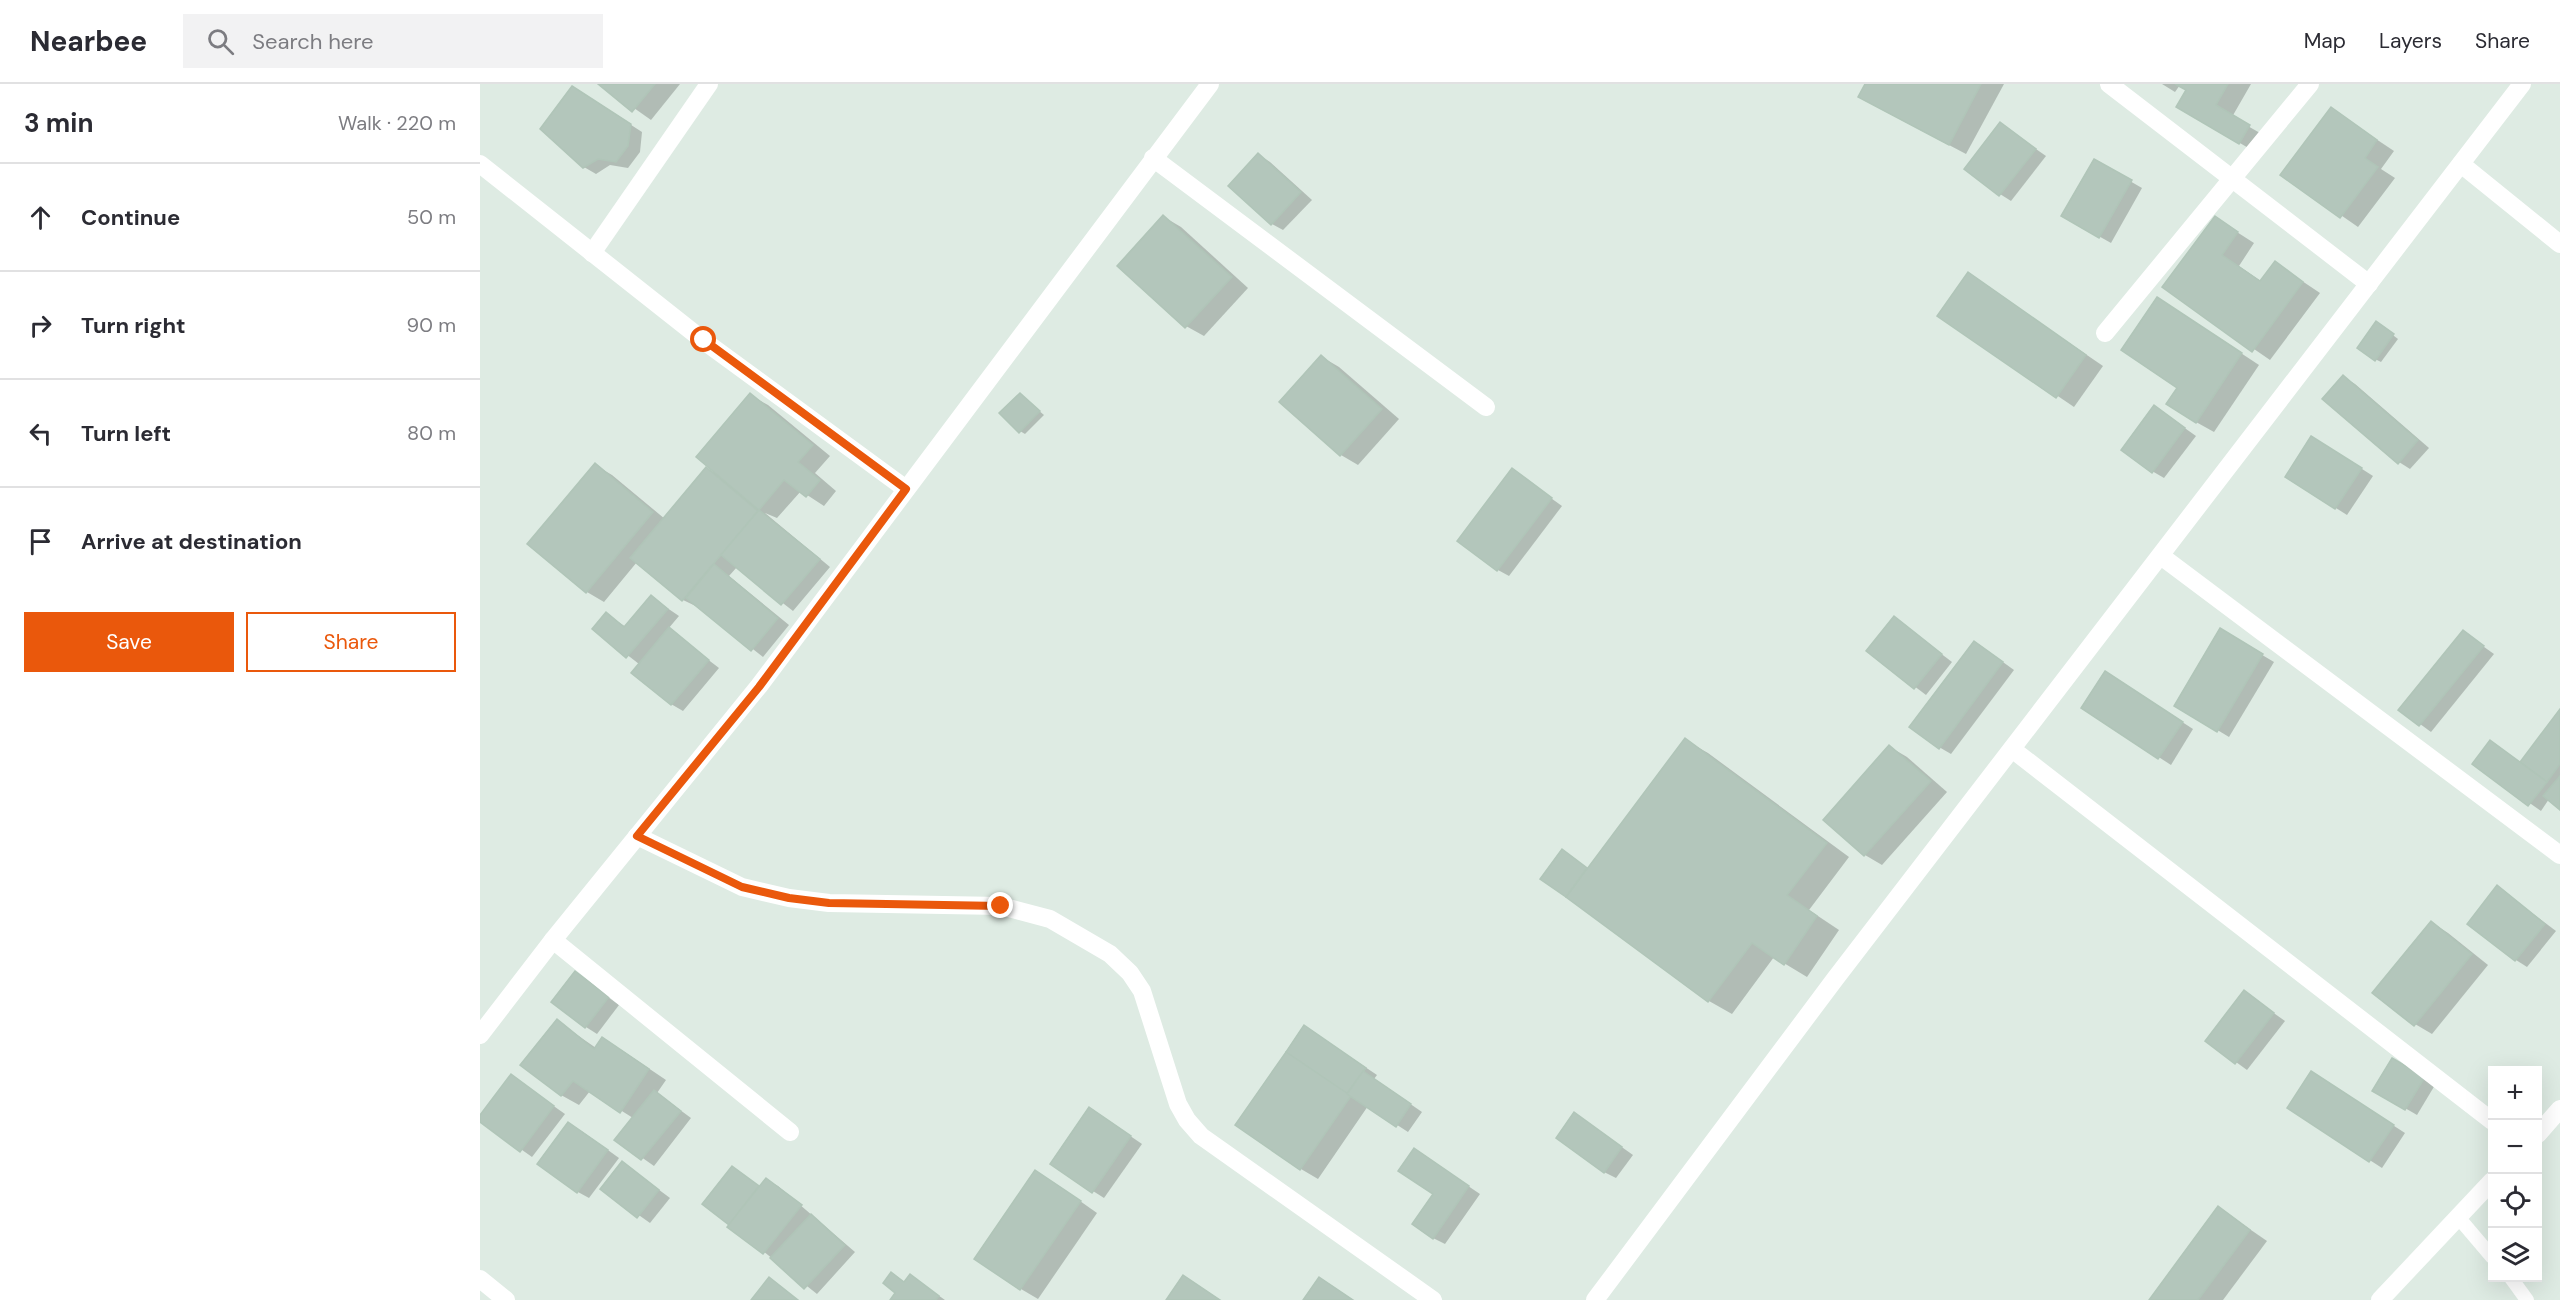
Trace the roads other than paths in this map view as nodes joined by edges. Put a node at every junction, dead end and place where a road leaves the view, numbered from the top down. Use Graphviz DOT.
graph roads {
  1 [pos="710,84"];
  2 [pos="1210,84"];
  3 [pos="2109,84"];
  4 [pos="2310,84"];
  5 [pos="2522,84"];
  6 [pos="1153,158"];
  7 [pos="480,164"];
  8 [pos="2461,164"];
  9 [pos="2232,178"];
  10 [pos="2560,244"];
  11 [pos="592,253"];
  12 [pos="2369,284"];
  13 [pos="2105,333"];
  14 [pos="1486,407"];
  15 [pos="906,489"];
  16 [pos="2161,556"];
  17 [pos="2012,749"];
  18 [pos="637,836"];
  19 [pos="2560,855"];
  20 [pos="553,940"];
  21 [pos="480,1035"];
  22 [pos="2560,1111"];
  23 [pos="2488,1116"];
  24 [pos="2542,1130"];
  25 [pos="790,1132"];
  26 [pos="2488,1186"];
  27 [pos="2458,1217"];
  28 [pos="2488,1251"];
  29 [pos="480,1279"];
  30 [pos="2514,1282"];
  31 [pos="506,1300"];
  32 [pos="1433,1300"];
  33 [pos="1595,1300"];
  34 [pos="2380,1300"];
  35 [pos="2527,1300"];
  1 -- 11 [label="street"];
  2 -- 6 [label="street"];
  3 -- 9 [label="street"];
  4 -- 9 [label="street"];
  5 -- 8 [label="street"];
  6 -- 14 [label="street"];
  6 -- 15 [label="street"];
  7 -- 11 [label="street"];
  8 -- 10 [label="street"];
  8 -- 12 [label="street"];
  9 -- 12 [label="street"];
  9 -- 13 [label="street"];
  11 -- 15 [label="street"];
  12 -- 16 [label="street"];
  15 -- 18 [label="street"];
  16 -- 17 [label="street"];
  16 -- 19 [label="street"];
  17 -- 23 [label="street"];
  17 -- 33 [label="street"];
  18 -- 20 [label="street"];
  18 -- 32 [label="street"];
  20 -- 21 [label="street"];
  20 -- 25 [label="street"];
  22 -- 24 [label="street"];
  26 -- 27 [label="street"];
  27 -- 28 [label="lane"];
  27 -- 34 [label="street"];
  29 -- 31 [label="street"];
  30 -- 35 [label="lane"];
}
